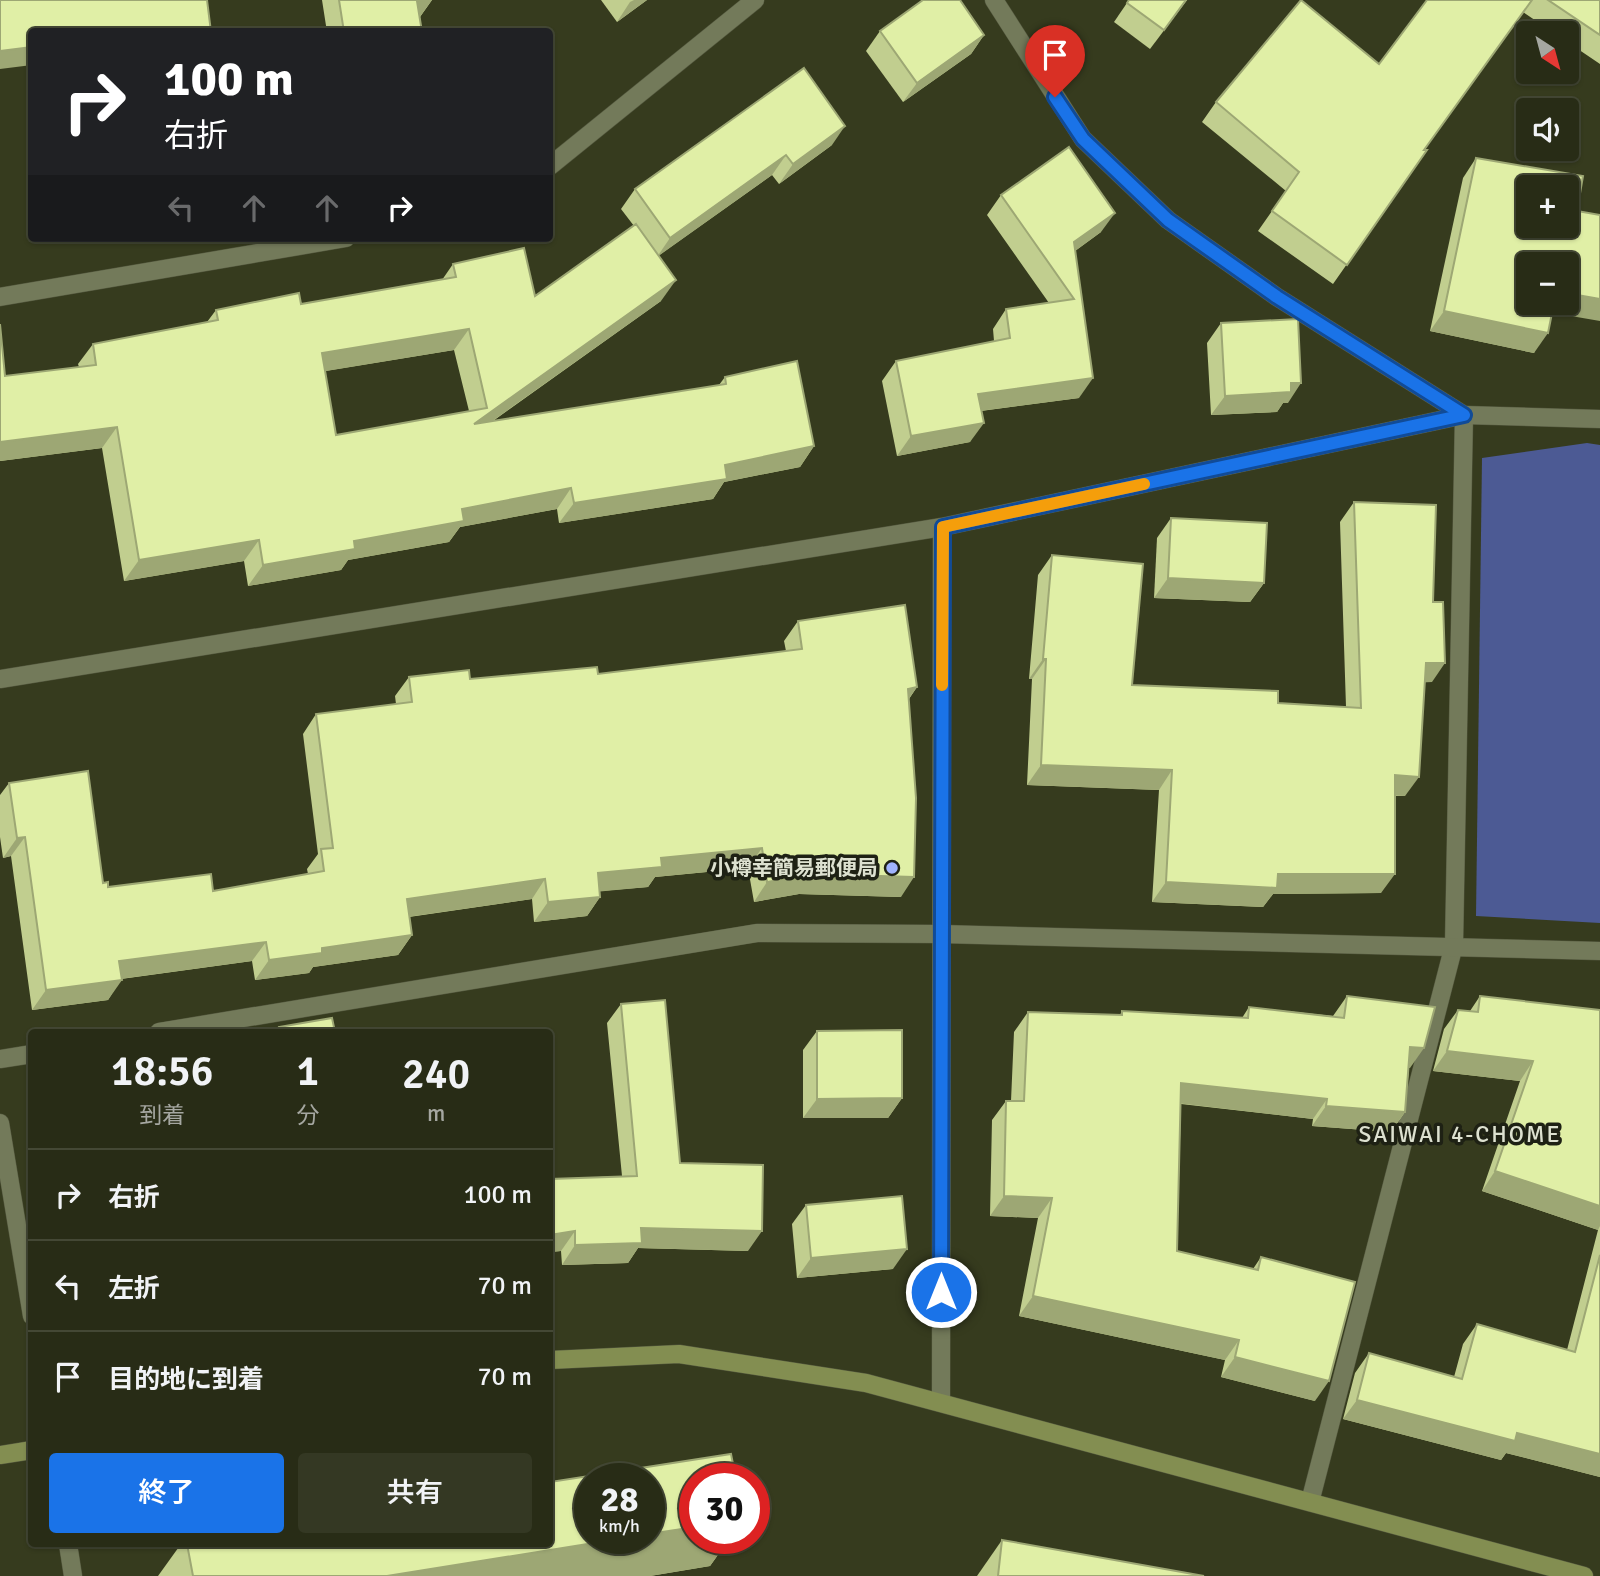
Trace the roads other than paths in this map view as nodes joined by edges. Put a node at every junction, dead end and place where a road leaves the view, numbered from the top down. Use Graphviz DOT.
graph roads {
  1 [pos="755,0"];
  2 [pos="994,0"];
  3 [pos="553,164"];
  4 [pos="323,242"];
  5 [pos="0,298"];
  6 [pos="1464,415"];
  7 [pos="1600,419"];
  8 [pos="943,527"];
  9 [pos="0,678"];
  10 [pos="941,934"];
  11 [pos="1454,945"];
  12 [pos="1600,951"];
  13 [pos="177,1029"];
  14 [pos="28,1055"];
  15 [pos="0,1059"];
  16 [pos="0,1123"];
  17 [pos="28,1292"];
  18 [pos="553,1360"];
  19 [pos="941,1402"];
  20 [pos="28,1451"];
  21 [pos="0,1455"];
  22 [pos="1310,1502"];
  23 [pos="68,1547"];
  24 [pos="73,1576"];
  25 [pos="1584,1576"];
  1 -- 3 [label="street"];
  2 -- 6 [label="street"];
  4 -- 5 [label="street"];
  6 -- 7 [label="street"];
  6 -- 8 [label="street"];
  6 -- 11 [label="street"];
  8 -- 9 [label="street"];
  8 -- 10 [label="street"];
  10 -- 11 [label="street"];
  10 -- 13 [label="street"];
  10 -- 19 [label="street"];
  11 -- 12 [label="street"];
  11 -- 22 [label="street"];
  14 -- 15 [label="street"];
  16 -- 17 [label="street"];
  18 -- 19 [label="street"];
  19 -- 22 [label="street"];
  20 -- 21 [label="street"];
  22 -- 25 [label="street"];
  23 -- 24 [label="street"];
}
